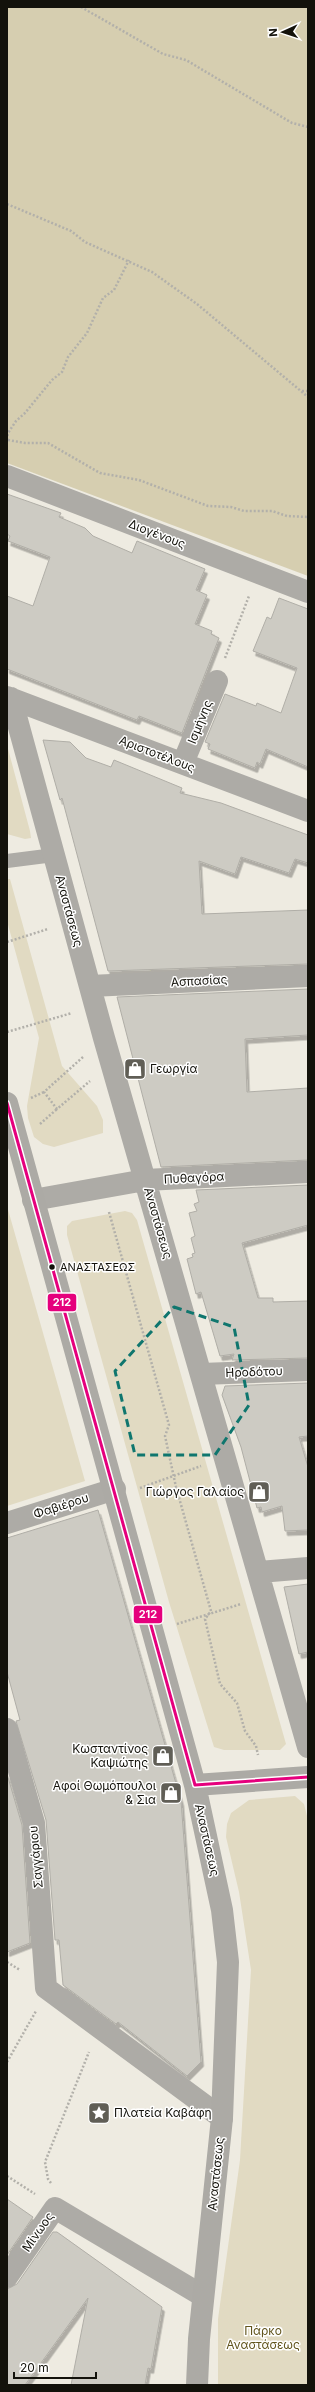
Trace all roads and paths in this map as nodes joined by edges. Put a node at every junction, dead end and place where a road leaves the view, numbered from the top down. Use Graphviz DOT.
graph roads {
  1 [pos="81,7"];
  2 [pos="308,127"];
  3 [pos="7,204"];
  4 [pos="129,260"];
  5 [pos="301,391"];
  6 [pos="308,391"];
  7 [pos="308,397"];
  8 [pos="7,440"];
  9 [pos="7,476"];
  10 [pos="308,517"];
  11 [pos="258,573"];
  12 [pos="308,592"];
  13 [pos="217,681"];
  14 [pos="9,697"];
  15 [pos="183,763"];
  16 [pos="308,811"];
  17 [pos="54,855"];
  18 [pos="7,861"];
  19 [pos="72,922"];
  20 [pos="7,942"];
  21 [pos="308,976"];
  22 [pos="92,996"];
  23 [pos="7,1032"];
  24 [pos="104,1038"];
  25 [pos="111,1063"];
  26 [pos="7,1103"];
  27 [pos="308,1172"];
  28 [pos="145,1180"];
  29 [pos="102,1188"];
  30 [pos="33,1200"];
  31 [pos="308,1370"];
  32 [pos="201,1374"];
  33 [pos="225,1457"];
  34 [pos="174,1475"];
  35 [pos="116,1492"];
  36 [pos="7,1523"];
  37 [pos="308,1568"];
  38 [pos="259,1572"];
  39 [pos="266,1596"];
  40 [pos="208,1615"];
  41 [pos="153,1631"];
  42 [pos="7,1729"];
  43 [pos="308,1747"];
  44 [pos="308,1777"];
  45 [pos="262,1780"];
  46 [pos="195,1785"];
  47 [pos="46,1988"];
  48 [pos="98,2027"];
  49 [pos="7,2062"];
  50 [pos="222,2118"];
  51 [pos="7,2176"];
  52 [pos="55,2198"];
  53 [pos="7,2277"];
  54 [pos="203,2296"];
  55 [pos="197,2385"];
  1 -- 2 [label="path"];
  3 -- 4 [label="path"];
  4 -- 5 [label="path"];
  4 -- 8 [label="path"];
  5 -- 6 [label="path"];
  5 -- 7 [label="path"];
  8 -- 10 [label="path"];
  9 -- 11 [label="street, Διογένους"];
  11 -- 12 [label="street, Διογένους"];
  11 -- 13 [label="path"];
  13 -- 15 [label="street, Ισμήνης"];
  14 -- 15 [label="street, Αριστοτέλους"];
  14 -- 17 [label="street, Αναστάσεως"];
  15 -- 16 [label="street, Αριστοτέλους"];
  17 -- 18 [label="lane"];
  17 -- 19 [label="street, Αναστάσεως"];
  19 -- 20 [label="path"];
  19 -- 22 [label="street, Αναστάσεως"];
  21 -- 22 [label="street, Ασπασίας"];
  22 -- 23 [label="path"];
  22 -- 24 [label="street, Αναστάσεως"];
  24 -- 25 [label="street, Αναστάσεως"];
  24 -- 25 [label="path"];
  25 -- 28 [label="street, Αναστάσεως"];
  26 -- 30 [label="street, Αναστάσεως"];
  27 -- 28 [label="street, Πυθαγόρα"];
  28 -- 29 [label="street, Πυθαγόρα"];
  28 -- 32 [label="street, Αναστάσεως"];
  29 -- 30 [label="street, Πυθαγόρα"];
  29 -- 34 [label="path"];
  30 -- 35 [label="street, Αναστάσεως"];
  31 -- 32 [label="street, Ηροδότου"];
  32 -- 33 [label="street, Αναστάσεως"];
  33 -- 34 [label="path"];
  33 -- 38 [label="street, Αναστάσεως"];
  34 -- 35 [label="path"];
  34 -- 40 [label="path"];
  35 -- 36 [label="street, Φαβιέρου"];
  35 -- 41 [label="street, Αναστάσεως"];
  37 -- 38 [label="street"];
  38 -- 39 [label="street, Αναστάσεως"];
  39 -- 40 [label="path"];
  39 -- 43 [label="street, Αναστάσεως"];
  40 -- 41 [label="path"];
  40 -- 45 [label="path"];
  41 -- 46 [label="street, Αναστάσεως"];
  42 -- 47 [label="street, Σαγγάριου"];
  44 -- 45 [label="street"];
  45 -- 46 [label="street"];
  46 -- 50 [label="street, Αναστάσεως"];
  47 -- 48 [label="street"];
  47 -- 49 [label="path"];
  48 -- 50 [label="street"];
  48 -- 52 [label="path"];
  50 -- 54 [label="street, Αναστάσεως"];
  51 -- 52 [label="path"];
  52 -- 53 [label="street, Μίνωος"];
  52 -- 54 [label="street"];
  54 -- 55 [label="street, Αναστάσεως"];
}
